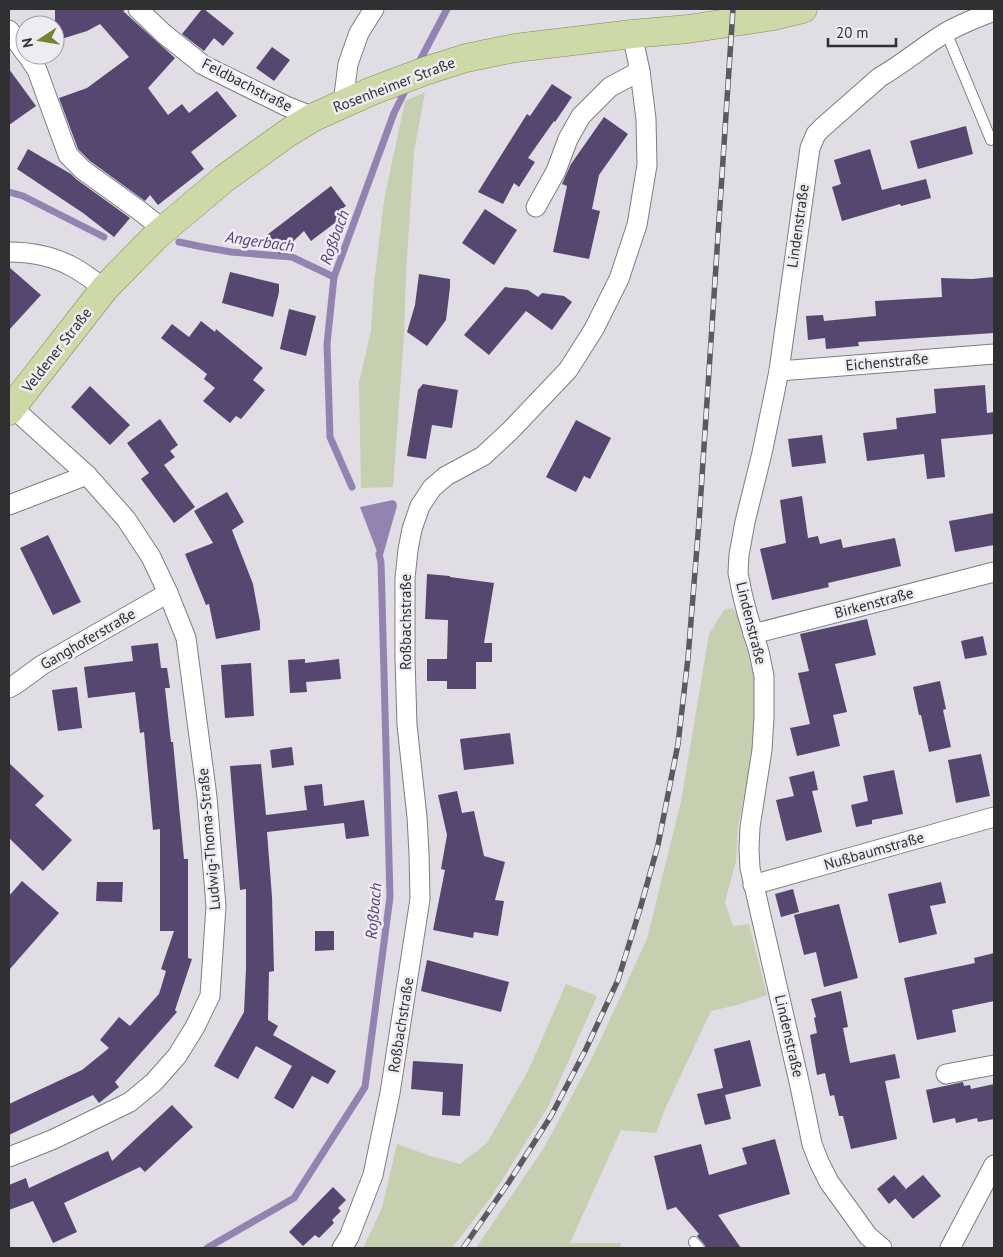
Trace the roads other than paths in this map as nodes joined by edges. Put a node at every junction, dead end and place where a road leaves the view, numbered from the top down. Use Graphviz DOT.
graph roads {
  1 [pos="138,9"];
  2 [pos="374,9"];
  3 [pos="802,9"];
  4 [pos="994,11"];
  5 [pos="946,32"];
  6 [pos="632,34"];
  7 [pos="34,65"];
  8 [pos="640,71"];
  9 [pos="343,103"];
  10 [pos="314,118"];
  11 [pos="991,140"];
  12 [pos="536,207"];
  13 [pos="163,230"];
  14 [pos="9,252"];
  15 [pos="105,288"];
  16 [pos="994,354"];
  17 [pos="779,371"];
  18 [pos="10,409"];
  19 [pos="87,475"];
  20 [pos="9,505"];
  21 [pos="994,572"];
  22 [pos="168,593"];
  23 [pos="753,634"];
  24 [pos="9,688"];
  25 [pos="994,817"];
  26 [pos="754,885"];
  27 [pos="994,1065"];
  28 [pos="946,1074"];
  29 [pos="9,1157"];
  30 [pos="994,1165"];
  31 [pos="862,1242"];
  32 [pos="342,1248"];
  33 [pos="882,1248"];
  34 [pos="950,1248"];
  1 -- 10 [label="street, Feldbachstraße"];
  2 -- 9 [label="street"];
  3 -- 6 [label="main road, Rosenheimer Straße"];
  4 -- 5 [label="street, Lindenstraße"];
  5 -- 11 [label="lane"];
  5 -- 17 [label="street, Lindenstraße"];
  6 -- 8 [label="street, Roßbachstraße"];
  6 -- 9 [label="main road, Rosenheimer Straße"];
  7 -- 13 [label="street"];
  8 -- 12 [label="street"];
  8 -- 32 [label="street, Roßbachstraße"];
  9 -- 10 [label="main road, Rosenheimer Straße"];
  10 -- 13 [label="main road, Rosenheimer Straße"];
  13 -- 15 [label="main road, Rosenheimer Straße"];
  14 -- 15 [label="street"];
  15 -- 18 [label="main road, Veldener Straße"];
  16 -- 17 [label="street, Eichenstraße"];
  17 -- 23 [label="street, Lindenstraße"];
  18 -- 19 [label="street, Ludwig-Thoma-Straße"];
  19 -- 20 [label="street"];
  19 -- 22 [label="street, Ludwig-Thoma-Straße"];
  21 -- 23 [label="street, Birkenstraße"];
  22 -- 24 [label="street, Ganghoferstraße"];
  22 -- 29 [label="street, Ludwig-Thoma-Straße"];
  23 -- 26 [label="street, Lindenstraße"];
  25 -- 26 [label="street, Nußbaumstraße"];
  26 -- 31 [label="street, Lindenstraße"];
  27 -- 28 [label="street"];
  30 -- 34 [label="street"];
  31 -- 33 [label="street, Lindenstraße"];
}
